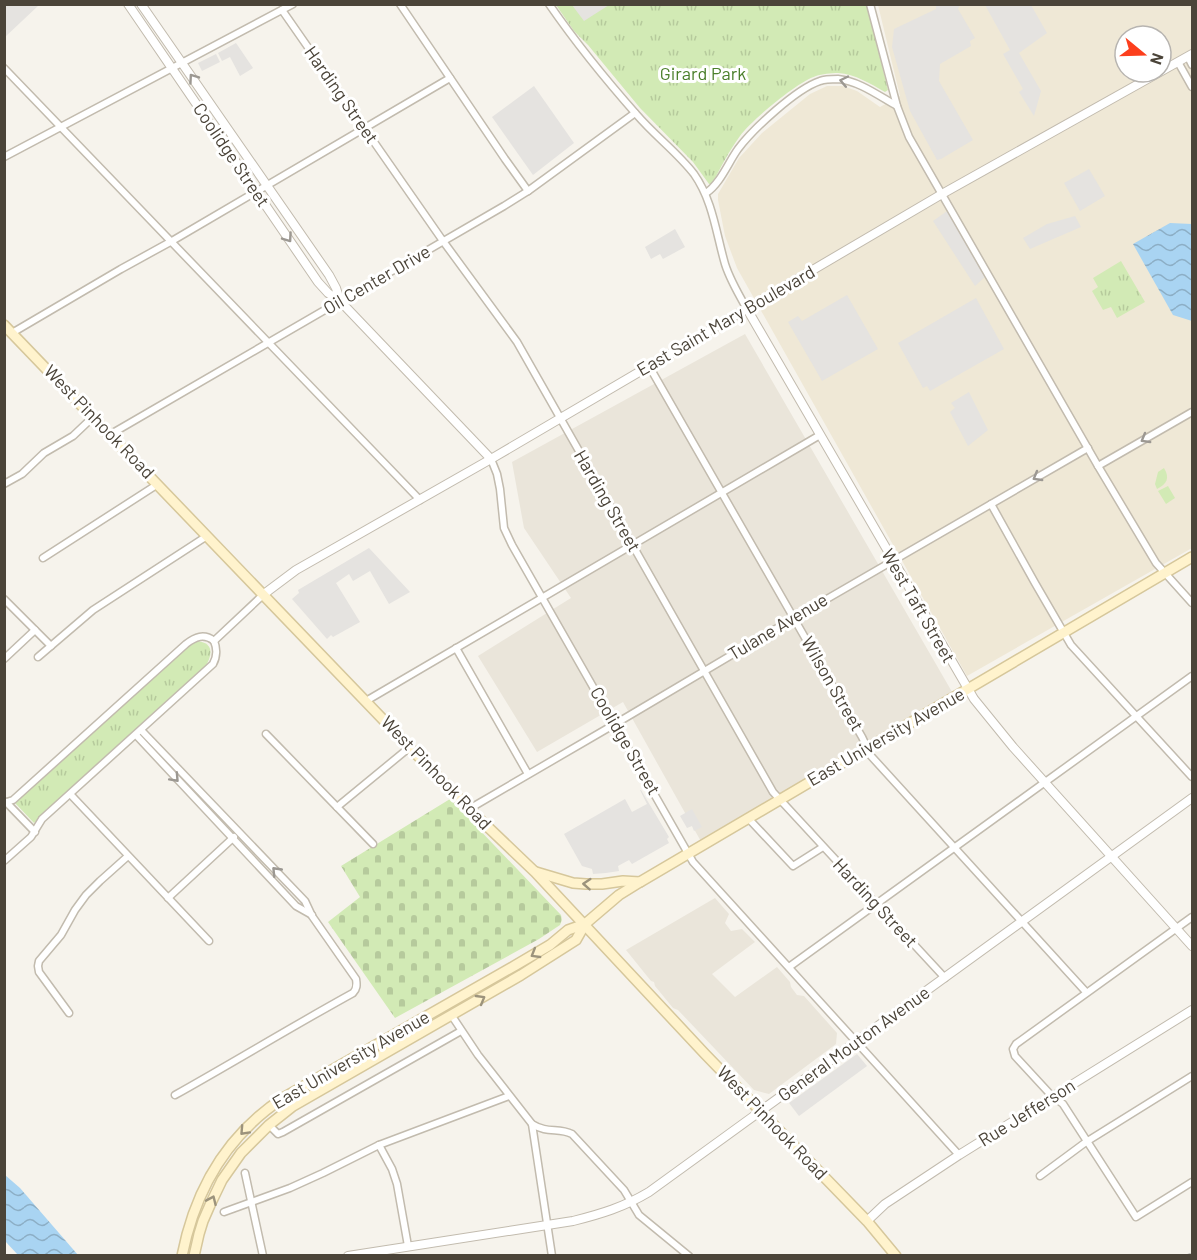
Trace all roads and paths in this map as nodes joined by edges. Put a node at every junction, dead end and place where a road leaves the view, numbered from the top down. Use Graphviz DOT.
graph roads {
  1 [pos="128,4"];
  2 [pos="141,4"];
  3 [pos="293,4"];
  4 [pos="399,4"];
  5 [pos="549,4"];
  6 [pos="870,4"];
  7 [pos="282,10"];
  8 [pos="1190,56"];
  9 [pos="182,62"];
  10 [pos="1178,62"];
  11 [pos="1192,65"];
  12 [pos="4,68"];
  13 [pos="172,68"];
  14 [pos="450,78"];
  15 [pos="1192,87"];
  16 [pos="897,106"];
  17 [pos="635,113"];
  18 [pos="62,126"];
  19 [pos="364,128"];
  20 [pos="4,157"];
  21 [pos="267,185"];
  22 [pos="256,191"];
  23 [pos="528,191"];
  24 [pos="706,193"];
  25 [pos="942,194"];
  26 [pos="172,241"];
  27 [pos="443,242"];
  28 [pos="340,301"];
  29 [pos="747,309"];
  30 [pos="4,324"];
  31 [pos="12,333"];
  32 [pos="269,343"];
  33 [pos="649,366"];
  34 [pos="1192,412"];
  35 [pos="94,416"];
  36 [pos="560,419"];
  37 [pos="111,435"];
  38 [pos="820,435"];
  39 [pos="1088,448"];
  40 [pos="491,459"];
  41 [pos="1098,466"];
  42 [pos="4,484"];
  43 [pos="158,484"];
  44 [pos="721,492"];
  45 [pos="420,500"];
  46 [pos="991,504"];
  47 [pos="207,536"];
  48 [pos="632,545"];
  49 [pos="1192,557"];
  50 [pos="43,558"];
  51 [pos="892,561"];
  52 [pos="1166,573"];
  53 [pos="264,594"];
  54 [pos="542,597"];
  55 [pos="4,599"];
  56 [pos="1192,603"];
  57 [pos="794,618"];
  58 [pos="35,630"];
  59 [pos="1064,633"];
  60 [pos="214,641"];
  61 [pos="51,646"];
  62 [pos="456,648"];
  63 [pos="38,657"];
  64 [pos="4,659"];
  65 [pos="704,671"];
  66 [pos="1192,676"];
  67 [pos="968,690"];
  68 [pos="366,700"];
  69 [pos="1136,716"];
  70 [pos="615,724"];
  71 [pos="138,733"];
  72 [pos="266,734"];
  73 [pos="410,747"];
  74 [pos="867,748"];
  75 [pos="528,774"];
  76 [pos="1192,777"];
  77 [pos="1045,782"];
  78 [pos="70,795"];
  79 [pos="1192,798"];
  80 [pos="780,799"];
  81 [pos="5,802"];
  82 [pos="337,807"];
  83 [pos="469,809"];
  84 [pos="748,818"];
  85 [pos="35,832"];
  86 [pos="239,832"];
  87 [pos="232,839"];
  88 [pos="373,844"];
  89 [pos="823,847"];
  90 [pos="954,847"];
  91 [pos="689,853"];
  92 [pos="128,856"];
  93 [pos="1113,856"];
  94 [pos="4,861"];
  95 [pos="535,872"];
  96 [pos="640,882"];
  97 [pos="168,898"];
  98 [pos="876,904"];
  99 [pos="312,916"];
  100 [pos="1192,917"];
  101 [pos="1022,922"];
  102 [pos="585,924"];
  103 [pos="1176,928"];
  104 [pos="209,941"];
  105 [pos="1192,946"];
  106 [pos="789,967"];
  107 [pos="945,978"];
  108 [pos="1086,993"];
  109 [pos="446,1005"];
  110 [pos="1192,1010"];
  111 [pos="69,1013"];
  112 [pos="452,1016"];
  113 [pos="461,1031"];
  114 [pos="856,1042"];
  115 [pos="1192,1076"];
  116 [pos="175,1095"];
  117 [pos="509,1096"];
  118 [pos="1053,1096"];
  119 [pos="759,1111"];
  120 [pos="260,1115"];
  121 [pos="532,1124"];
  122 [pos="269,1125"];
  123 [pos="1086,1142"];
  124 [pos="379,1145"];
  125 [pos="959,1155"];
  126 [pos="245,1173"];
  127 [pos="1040,1176"];
  128 [pos="1192,1182"];
  129 [pos="252,1202"];
  130 [pos="632,1202"];
  131 [pos="224,1212"];
  132 [pos="867,1221"];
  133 [pos="548,1225"];
  134 [pos="408,1246"];
  135 [pos="182,1256"];
  136 [pos="194,1256"];
  137 [pos="262,1256"];
  138 [pos="348,1256"];
  139 [pos="552,1256"];
  140 [pos="689,1256"];
  141 [pos="896,1256"];
  1 -- 13 [label="street, Coolidge Street"];
  2 -- 9 [label="street, Coolidge Street"];
  3 -- 7 [label="street"];
  4 -- 14 [label="street"];
  5 -- 17 [label="street"];
  6 -- 16 [label="street"];
  7 -- 9 [label="street"];
  7 -- 19 [label="street, Harding Street"];
  8 -- 10 [label="street, East Saint Mary Boulevard"];
  8 -- 11 [label="street"];
  9 -- 13 [label="street"];
  21 -- 9 [label="street, Coolidge Street, one-way"];
  10 -- 15 [label="street"];
  10 -- 25 [label="street, East Saint Mary Boulevard"];
  12 -- 18 [label="street"];
  13 -- 18 [label="street"];
  13 -- 22 [label="street, Coolidge Street"];
  14 -- 19 [label="street"];
  14 -- 23 [label="street"];
  16 -- 24 [label="street, one-way"];
  16 -- 25 [label="street"];
  17 -- 23 [label="street, Oil Center Drive"];
  17 -- 24 [label="street"];
  18 -- 20 [label="street"];
  18 -- 26 [label="street"];
  19 -- 21 [label="street"];
  19 -- 27 [label="street, Harding Street"];
  21 -- 22 [label="street"];
  21 -- 28 [label="street, Coolidge Street"];
  22 -- 26 [label="street"];
  22 -- 28 [label="street, Coolidge Street, one-way"];
  23 -- 27 [label="street, Oil Center Drive"];
  24 -- 29 [label="street"];
  25 -- 29 [label="street, East Saint Mary Boulevard"];
  25 -- 39 [label="street"];
  26 -- 31 [label="street"];
  26 -- 32 [label="street"];
  27 -- 28 [label="street, Oil Center Drive"];
  27 -- 36 [label="street, Harding Street"];
  28 -- 32 [label="street, Oil Center Drive"];
  28 -- 40 [label="street, Coolidge Street"];
  29 -- 33 [label="street, East Saint Mary Boulevard"];
  29 -- 38 [label="street, West Taft Street"];
  30 -- 31 [label="main road, West Pinhook Road"];
  31 -- 35 [label="main road, West Pinhook Road"];
  32 -- 37 [label="street, Oil Center Drive"];
  32 -- 45 [label="street"];
  33 -- 36 [label="street, East Saint Mary Boulevard"];
  33 -- 44 [label="street, Wilson Street"];
  34 -- 41 [label="street, one-way"];
  35 -- 37 [label="main road, West Pinhook Road"];
  35 -- 42 [label="street"];
  36 -- 40 [label="street, East Saint Mary Boulevard"];
  36 -- 48 [label="street, Harding Street"];
  37 -- 43 [label="main road, West Pinhook Road"];
  38 -- 44 [label="street"];
  38 -- 51 [label="street, West Taft Street"];
  39 -- 41 [label="street"];
  39 -- 46 [label="street, Tulane Avenue, one-way"];
  40 -- 45 [label="street, East Saint Mary Boulevard"];
  40 -- 54 [label="street, Coolidge Street"];
  41 -- 52 [label="street"];
  43 -- 47 [label="main road, West Pinhook Road"];
  43 -- 50 [label="street"];
  44 -- 48 [label="street"];
  44 -- 57 [label="street, Wilson Street"];
  45 -- 53 [label="street, East Saint Mary Boulevard"];
  46 -- 51 [label="street, Tulane Avenue"];
  46 -- 59 [label="street"];
  47 -- 53 [label="main road, West Pinhook Road"];
  47 -- 61 [label="street"];
  48 -- 54 [label="street"];
  48 -- 65 [label="street, Harding Street"];
  49 -- 52 [label="main road, East University Avenue"];
  51 -- 57 [label="street, Tulane Avenue"];
  51 -- 67 [label="street, West Taft Street"];
  52 -- 56 [label="street"];
  52 -- 59 [label="main road, East University Avenue"];
  53 -- 60 [label="street"];
  53 -- 68 [label="main road, West Pinhook Road"];
  54 -- 62 [label="street"];
  54 -- 70 [label="street, Coolidge Street"];
  55 -- 58 [label="street"];
  57 -- 65 [label="street, Tulane Avenue"];
  57 -- 74 [label="street, Wilson Street"];
  58 -- 61 [label="street"];
  58 -- 64 [label="street"];
  59 -- 67 [label="main road, East University Avenue"];
  59 -- 69 [label="street"];
  60 -- 71 [label="street"];
  60 -- 81 [label="street"];
  61 -- 63 [label="street"];
  62 -- 68 [label="street"];
  62 -- 75 [label="street"];
  65 -- 70 [label="street, Tulane Avenue"];
  65 -- 80 [label="street, Harding Street"];
  66 -- 69 [label="street"];
  67 -- 74 [label="main road, East University Avenue"];
  67 -- 77 [label="street, West Taft Street"];
  68 -- 73 [label="main road, West Pinhook Road"];
  69 -- 76 [label="street"];
  69 -- 77 [label="street"];
  70 -- 75 [label="street, Tulane Avenue"];
  70 -- 91 [label="street, Coolidge Street"];
  71 -- 78 [label="street"];
  71 -- 86 [label="street"];
  71 -- 87 [label="street, one-way"];
  72 -- 82 [label="street"];
  73 -- 82 [label="street"];
  73 -- 83 [label="main road, West Pinhook Road"];
  74 -- 80 [label="main road, East University Avenue"];
  74 -- 90 [label="street, Wilson Street"];
  75 -- 83 [label="street, Tulane Avenue"];
  77 -- 90 [label="street"];
  77 -- 93 [label="street, West Taft Street"];
  78 -- 85 [label="street"];
  78 -- 92 [label="street"];
  79 -- 93 [label="street, General Mouton Avenue"];
  80 -- 84 [label="main road, East University Avenue"];
  80 -- 89 [label="street, Harding Street"];
  81 -- 85 [label="street"];
  82 -- 88 [label="street"];
  83 -- 95 [label="main road, West Pinhook Road"];
  84 -- 89 [label="street"];
  84 -- 91 [label="main road, East University Avenue"];
  85 -- 94 [label="street"];
  86 -- 87 [label="street"];
  99 -- 86 [label="street, one-way"];
  87 -- 97 [label="street"];
  87 -- 99 [label="street"];
  89 -- 98 [label="street, Harding Street"];
  90 -- 98 [label="street"];
  90 -- 101 [label="street, Wilson Street"];
  91 -- 96 [label="main road, East University Avenue"];
  91 -- 106 [label="street, Coolidge Street"];
  92 -- 97 [label="street"];
  92 -- 111 [label="street"];
  93 -- 101 [label="street, General Mouton Avenue"];
  93 -- 103 [label="street, West Taft Street"];
  96 -- 95 [label="main road, one-way"];
  95 -- 102 [label="main road, West Pinhook Road"];
  96 -- 102 [label="main road, East University Avenue"];
  97 -- 104 [label="street"];
  98 -- 106 [label="street"];
  98 -- 107 [label="street, Harding Street"];
  99 -- 116 [label="street"];
  100 -- 103 [label="street"];
  101 -- 107 [label="street, General Mouton Avenue"];
  101 -- 108 [label="street, Wilson Street"];
  102 -- 109 [label="main road, East University Avenue, one-way"];
  112 -- 102 [label="main road, East University Avenue, one-way"];
  102 -- 119 [label="main road, West Pinhook Road"];
  103 -- 105 [label="street, West Taft Street"];
  103 -- 108 [label="street"];
  106 -- 114 [label="street, Coolidge Street"];
  107 -- 114 [label="street, General Mouton Avenue"];
  108 -- 118 [label="street"];
  109 -- 112 [label="main road"];
  109 -- 120 [label="main road, East University Avenue"];
  110 -- 118 [label="street, Rue Jefferson"];
  112 -- 113 [label="street"];
  112 -- 122 [label="main road, East University Avenue"];
  113 -- 117 [label="street"];
  113 -- 122 [label="street"];
  114 -- 119 [label="street, General Mouton Avenue"];
  114 -- 125 [label="street, Coolidge Street"];
  115 -- 123 [label="street"];
  117 -- 121 [label="street"];
  117 -- 124 [label="street"];
  118 -- 123 [label="street"];
  118 -- 125 [label="street, Rue Jefferson"];
  119 -- 130 [label="street, General Mouton Avenue"];
  119 -- 132 [label="main road, West Pinhook Road"];
  120 -- 122 [label="main road"];
  120 -- 135 [label="main road, East University Avenue, one-way"];
  121 -- 130 [label="street"];
  121 -- 133 [label="street"];
  136 -- 122 [label="main road, East University Avenue, one-way"];
  123 -- 127 [label="street"];
  123 -- 128 [label="street"];
  124 -- 129 [label="street"];
  124 -- 134 [label="street"];
  125 -- 132 [label="street, Rue Jefferson"];
  126 -- 129 [label="street"];
  129 -- 131 [label="street"];
  129 -- 137 [label="street"];
  130 -- 133 [label="street, General Mouton Avenue"];
  130 -- 140 [label="street"];
  132 -- 141 [label="main road, West Pinhook Road"];
  133 -- 134 [label="street, General Mouton Avenue"];
  133 -- 139 [label="street"];
  134 -- 138 [label="street, General Mouton Avenue"];
}
